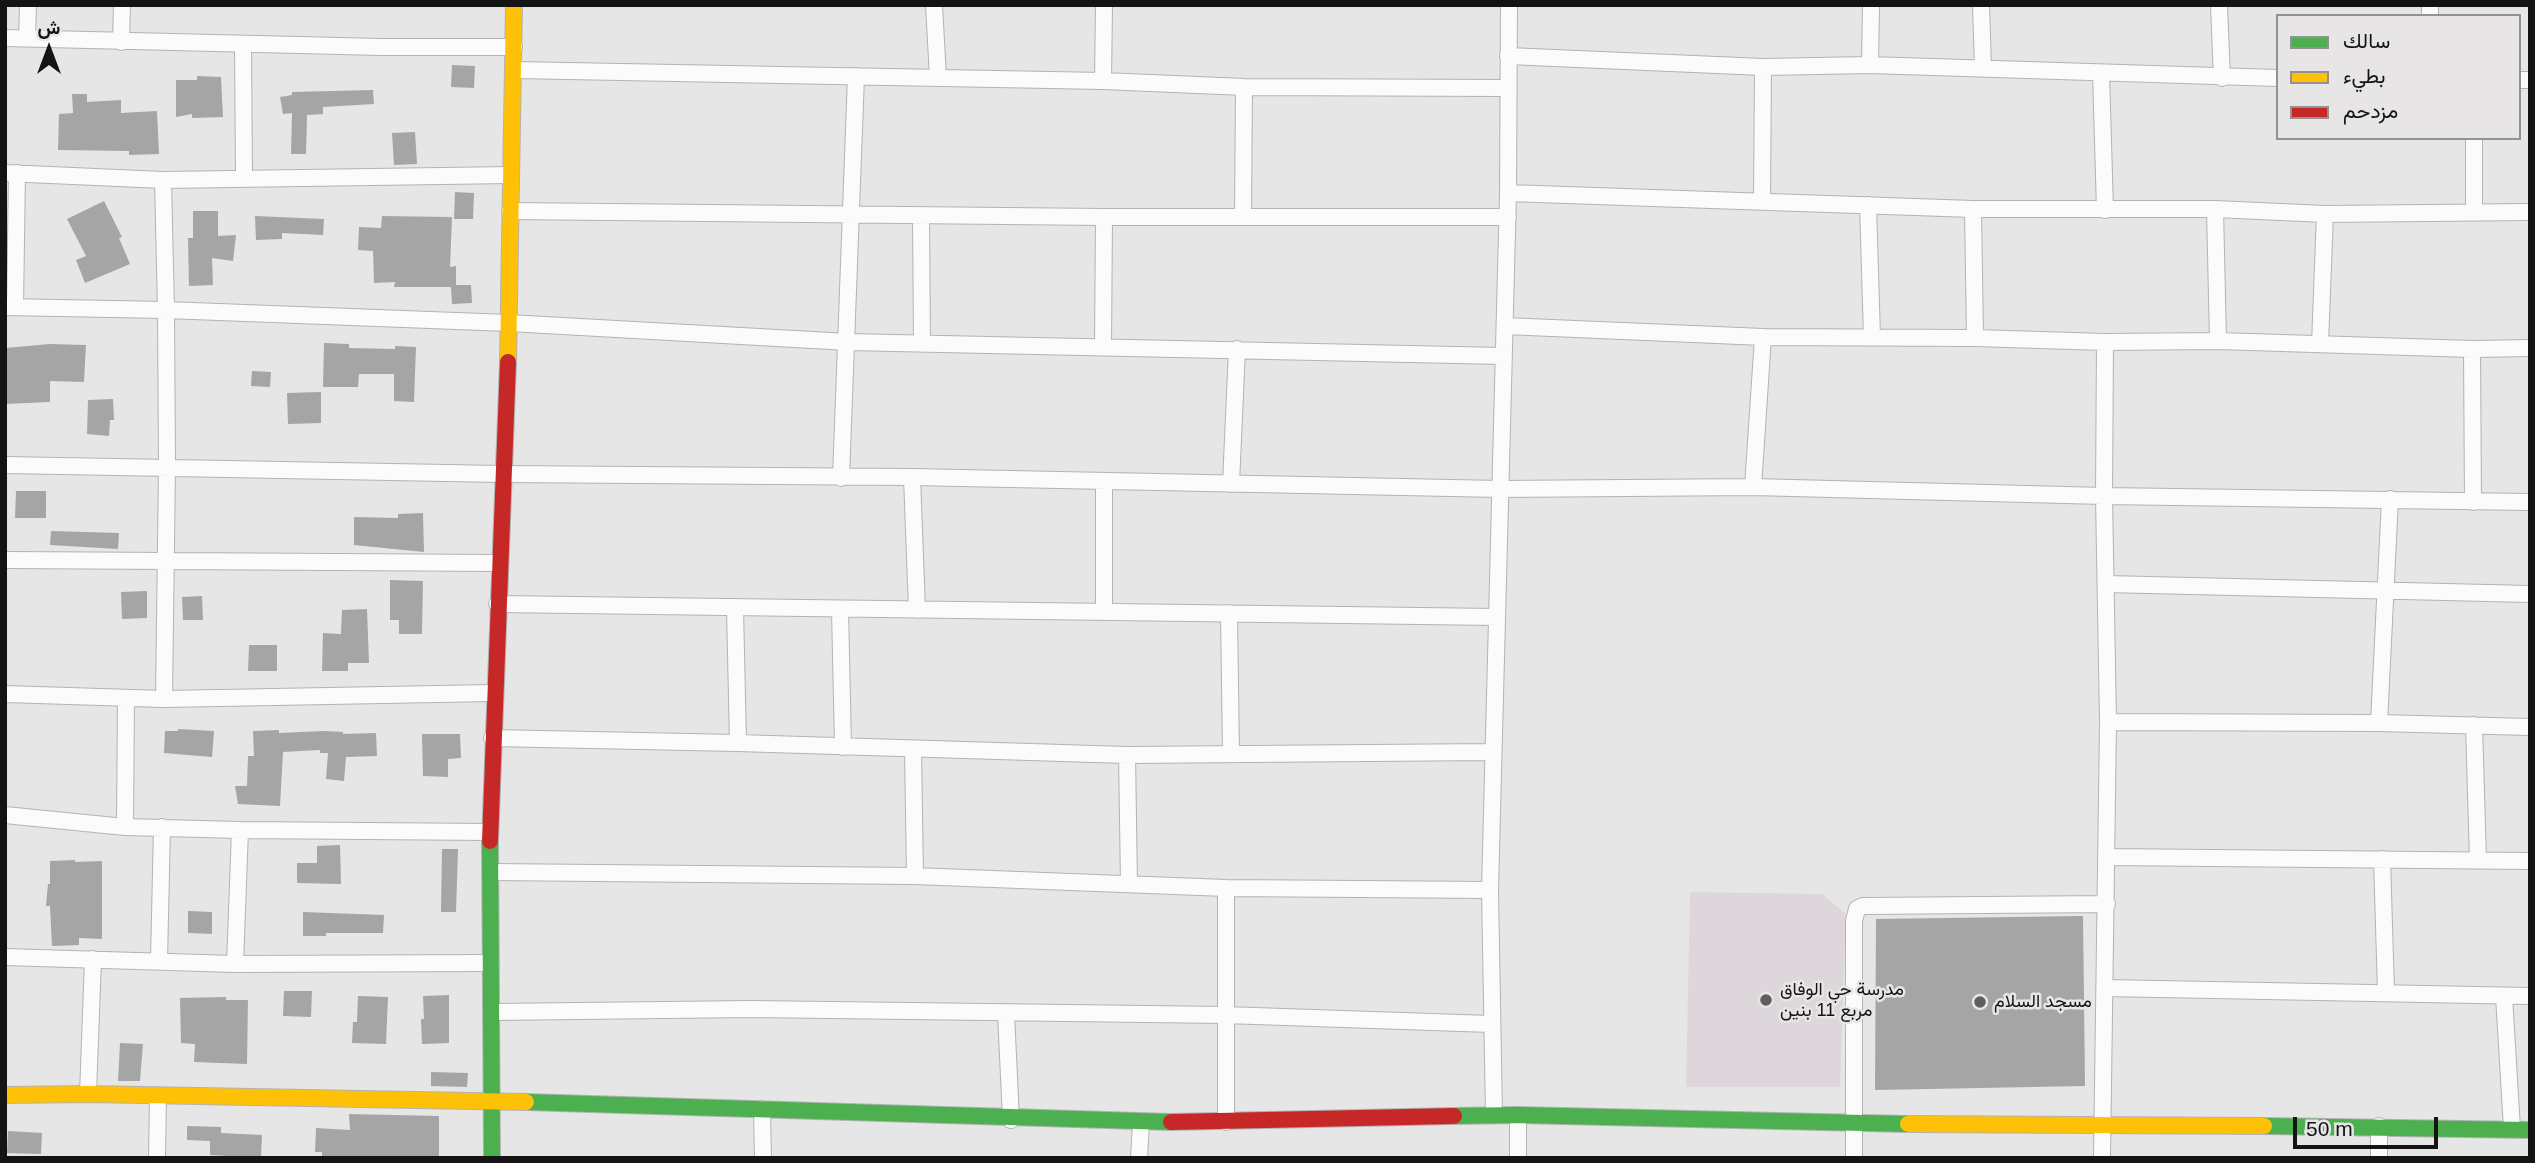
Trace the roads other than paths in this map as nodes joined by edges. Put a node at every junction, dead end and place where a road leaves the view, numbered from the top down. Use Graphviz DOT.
graph roads {
  1 [pos="28,5"];
  2 [pos="122,5"];
  3 [pos="514,5"];
  4 [pos="934,5"];
  5 [pos="1104,5"];
  6 [pos="1509,5"];
  7 [pos="1871,5"];
  8 [pos="1981,5"];
  9 [pos="2219,5"];
  10 [pos="5,38"];
  11 [pos="27,38"];
  12 [pos="121,42"];
  13 [pos="243,44"];
  14 [pos="514,47"];
  15 [pos="1508,56"];
  16 [pos="1870,65"];
  17 [pos="1763,67"];
  18 [pos="1983,68"];
  19 [pos="514,70"];
  20 [pos="2101,73"];
  21 [pos="856,76"];
  22 [pos="938,78"];
  23 [pos="2222,78"];
  24 [pos="2276,78"];
  25 [pos="1103,81"];
  26 [pos="1244,87"];
  27 [pos="1507,89"];
  28 [pos="2474,140"];
  29 [pos="11,173"];
  30 [pos="511,175"];
  31 [pos="244,178"];
  32 [pos="163,180"];
  33 [pos="1508,193"];
  34 [pos="1762,201"];
  35 [pos="1868,205"];
  36 [pos="1973,209"];
  37 [pos="2215,209"];
  38 [pos="2105,210"];
  39 [pos="510,211"];
  40 [pos="2473,211"];
  41 [pos="2530,212"];
  42 [pos="851,213"];
  43 [pos="2325,214"];
  44 [pos="922,215"];
  45 [pos="1243,216"];
  46 [pos="1104,217"];
  47 [pos="1508,217"];
  48 [pos="10,307"];
  49 [pos="166,310"];
  50 [pos="509,323"];
  51 [pos="1505,326"];
  52 [pos="1763,337"];
  53 [pos="1872,337"];
  54 [pos="1975,338"];
  55 [pos="2217,341"];
  56 [pos="848,342"];
  57 [pos="2105,342"];
  58 [pos="922,344"];
  59 [pos="2320,344"];
  60 [pos="1103,346"];
  61 [pos="2530,348"];
  62 [pos="1237,349"];
  63 [pos="2472,349"];
  64 [pos="1503,356"];
  65 [pos="5,465"];
  66 [pos="167,467"];
  67 [pos="502,474"];
  68 [pos="912,477"];
  69 [pos="841,478"];
  70 [pos="1104,482"];
  71 [pos="1231,484"];
  72 [pos="1753,487"];
  73 [pos="1500,489"];
  74 [pos="2104,496"];
  75 [pos="2390,499"];
  76 [pos="2473,502"];
  77 [pos="2530,502"];
  78 [pos="5,560"];
  79 [pos="165,562"];
  80 [pos="500,563"];
  81 [pos="2106,584"];
  82 [pos="2385,591"];
  83 [pos="2530,594"];
  84 [pos="497,604"];
  85 [pos="735,608"];
  86 [pos="840,609"];
  87 [pos="918,610"];
  88 [pos="1104,611"];
  89 [pos="1229,613"];
  90 [pos="1497,617"];
  91 [pos="493,693"];
  92 [pos="5,694"];
  93 [pos="126,698"];
  94 [pos="164,699"];
  95 [pos="2108,722"];
  96 [pos="2379,723"];
  97 [pos="2474,725"];
  98 [pos="2530,727"];
  99 [pos="492,738"];
  100 [pos="737,743"];
  101 [pos="844,747"];
  102 [pos="913,749"];
  103 [pos="1492,752"];
  104 [pos="1231,754"];
  105 [pos="1127,755"];
  106 [pos="5,815"];
  107 [pos="125,827"];
  108 [pos="162,827"];
  109 [pos="240,830"];
  110 [pos="490,831"];
  111 [pos="2107,857"];
  112 [pos="2382,859"];
  113 [pos="2478,860"];
  114 [pos="2530,861"];
  115 [pos="491,872"];
  116 [pos="915,876"];
  117 [pos="1129,884"];
  118 [pos="1226,888"];
  119 [pos="1490,890"];
  120 [pos="2107,904"];
  121 [pos="5,957"];
  122 [pos="93,959"];
  123 [pos="159,961"];
  124 [pos="491,963"];
  125 [pos="235,964"];
  126 [pos="2106,988"];
  127 [pos="2386,992"];
  128 [pos="2504,996"];
  129 [pos="2530,996"];
  130 [pos="492,1012"];
  131 [pos="1006,1013"];
  132 [pos="1225,1015"];
  133 [pos="1491,1024"];
  134 [pos="88,1094"];
  135 [pos="5,1095"];
  136 [pos="158,1096"];
  137 [pos="493,1101"];
  138 [pos="762,1109"];
  139 [pos="1494,1115"];
  140 [pos="1518,1115"];
  141 [pos="1011,1120"];
  142 [pos="1226,1122"];
  143 [pos="1141,1123"];
  144 [pos="1853,1124"];
  145 [pos="2102,1124"];
  146 [pos="2379,1126"];
  147 [pos="2512,1129"];
  148 [pos="2530,1129"];
  149 [pos="157,1158"];
  150 [pos="492,1158"];
  151 [pos="763,1158"];
  152 [pos="1139,1158"];
  153 [pos="1518,1158"];
  154 [pos="1854,1158"];
  155 [pos="2102,1158"];
  156 [pos="2379,1158"];
  1 -- 11 [label="street"];
  2 -- 12 [label="street"];
  3 -- 14 [label="street"];
  4 -- 22 [label="street"];
  5 -- 25 [label="street"];
  6 -- 15 [label="street"];
  7 -- 16 [label="street"];
  8 -- 18 [label="street"];
  9 -- 23 [label="street"];
  10 -- 11 [label="street"];
  11 -- 12 [label="street"];
  12 -- 13 [label="street"];
  13 -- 14 [label="street"];
  13 -- 31 [label="street"];
  14 -- 19 [label="street"];
  15 -- 17 [label="street"];
  15 -- 27 [label="street"];
  16 -- 17 [label="street"];
  16 -- 18 [label="street"];
  17 -- 34 [label="street"];
  18 -- 20 [label="street"];
  19 -- 21 [label="street"];
  19 -- 30 [label="street"];
  20 -- 23 [label="street"];
  20 -- 38 [label="street"];
  21 -- 22 [label="street"];
  21 -- 42 [label="street"];
  22 -- 25 [label="street"];
  23 -- 24 [label="street"];
  25 -- 26 [label="street"];
  26 -- 27 [label="street"];
  26 -- 45 [label="street"];
  27 -- 33 [label="street"];
  28 -- 40 [label="street"];
  29 -- 32 [label="street"];
  29 -- 48 [label="street"];
  30 -- 31 [label="street"];
  30 -- 39 [label="street"];
  31 -- 32 [label="street"];
  32 -- 49 [label="street"];
  33 -- 34 [label="street"];
  33 -- 47 [label="street"];
  34 -- 35 [label="street"];
  35 -- 36 [label="street"];
  35 -- 53 [label="street"];
  36 -- 38 [label="street"];
  36 -- 54 [label="street"];
  37 -- 38 [label="street"];
  37 -- 43 [label="street"];
  37 -- 55 [label="street"];
  39 -- 42 [label="street"];
  39 -- 50 [label="street"];
  40 -- 41 [label="street"];
  40 -- 43 [label="street"];
  42 -- 44 [label="street"];
  42 -- 56 [label="street"];
  43 -- 59 [label="street"];
  44 -- 46 [label="street"];
  44 -- 58 [label="street"];
  45 -- 46 [label="street"];
  45 -- 47 [label="street"];
  46 -- 60 [label="street"];
  47 -- 51 [label="street"];
  48 -- 49 [label="street"];
  49 -- 50 [label="street"];
  49 -- 66 [label="street"];
  50 -- 56 [label="street"];
  50 -- 67 [label="street"];
  51 -- 52 [label="street"];
  51 -- 64 [label="street"];
  52 -- 53 [label="street"];
  52 -- 72 [label="street"];
  53 -- 54 [label="street"];
  54 -- 57 [label="street"];
  55 -- 57 [label="street"];
  55 -- 59 [label="street"];
  56 -- 58 [label="street"];
  56 -- 69 [label="street"];
  57 -- 74 [label="street"];
  58 -- 60 [label="street"];
  59 -- 63 [label="street"];
  60 -- 62 [label="street"];
  61 -- 63 [label="street"];
  62 -- 64 [label="street"];
  62 -- 71 [label="street"];
  63 -- 76 [label="street"];
  64 -- 73 [label="street"];
  65 -- 66 [label="street"];
  66 -- 67 [label="street"];
  66 -- 79 [label="street"];
  67 -- 69 [label="street"];
  67 -- 80 [label="street"];
  68 -- 69 [label="street"];
  68 -- 70 [label="street"];
  68 -- 87 [label="street"];
  70 -- 71 [label="street"];
  70 -- 88 [label="street"];
  71 -- 73 [label="street"];
  72 -- 73 [label="street"];
  72 -- 74 [label="street"];
  73 -- 90 [label="street"];
  74 -- 75 [label="street"];
  74 -- 81 [label="street"];
  75 -- 76 [label="street"];
  75 -- 82 [label="street"];
  76 -- 77 [label="street"];
  78 -- 79 [label="street"];
  79 -- 80 [label="street"];
  79 -- 94 [label="street"];
  80 -- 84 [label="street"];
  81 -- 82 [label="street"];
  81 -- 95 [label="street"];
  82 -- 83 [label="street"];
  82 -- 96 [label="street"];
  84 -- 85 [label="street"];
  84 -- 91 [label="street"];
  85 -- 86 [label="street"];
  85 -- 100 [label="street"];
  86 -- 87 [label="street"];
  86 -- 101 [label="street"];
  87 -- 88 [label="street"];
  88 -- 89 [label="street"];
  89 -- 90 [label="street"];
  89 -- 104 [label="street"];
  90 -- 103 [label="street"];
  91 -- 94 [label="street"];
  91 -- 99 [label="street"];
  92 -- 93 [label="street"];
  93 -- 94 [label="street"];
  93 -- 107 [label="street"];
  95 -- 96 [label="street"];
  95 -- 111 [label="street"];
  96 -- 97 [label="street"];
  97 -- 98 [label="street"];
  97 -- 113 [label="street"];
  99 -- 100 [label="street"];
  99 -- 110 [label="street"];
  100 -- 101 [label="street"];
  101 -- 102 [label="street"];
  102 -- 105 [label="street"];
  102 -- 116 [label="street"];
  103 -- 104 [label="street"];
  103 -- 119 [label="street"];
  104 -- 105 [label="street"];
  105 -- 117 [label="street"];
  106 -- 107 [label="street"];
  107 -- 108 [label="street"];
  108 -- 109 [label="street"];
  108 -- 123 [label="street"];
  109 -- 110 [label="street"];
  109 -- 125 [label="street"];
  110 -- 115 [label="street"];
  111 -- 112 [label="street"];
  111 -- 120 [label="street"];
  112 -- 113 [label="street"];
  112 -- 127 [label="street"];
  113 -- 114 [label="street"];
  115 -- 116 [label="street"];
  115 -- 124 [label="street"];
  116 -- 117 [label="street"];
  117 -- 118 [label="street"];
  118 -- 119 [label="street"];
  118 -- 132 [label="street"];
  119 -- 133 [label="street"];
  120 -- 126 [label="street"];
  120 -- 144 [label="street"];
  121 -- 122 [label="street"];
  122 -- 123 [label="street"];
  122 -- 134 [label="street"];
  123 -- 125 [label="street"];
  124 -- 125 [label="street"];
  124 -- 130 [label="street"];
  126 -- 127 [label="street"];
  126 -- 145 [label="street"];
  127 -- 128 [label="street"];
  128 -- 129 [label="street"];
  128 -- 147 [label="street"];
  130 -- 131 [label="street"];
  130 -- 137 [label="street"];
  131 -- 132 [label="street"];
  131 -- 141 [label="street"];
  132 -- 133 [label="street"];
  132 -- 142 [label="street"];
  133 -- 139 [label="street"];
  134 -- 135 [label="street"];
  134 -- 136 [label="street"];
  136 -- 137 [label="street"];
  136 -- 149 [label="street"];
  137 -- 138 [label="street"];
  137 -- 150 [label="street"];
  138 -- 141 [label="street"];
  138 -- 151 [label="street"];
  139 -- 140 [label="street"];
  139 -- 142 [label="street"];
  140 -- 144 [label="street"];
  140 -- 153 [label="street"];
  141 -- 143 [label="street"];
  142 -- 143 [label="street"];
  143 -- 152 [label="street"];
  144 -- 145 [label="street"];
  144 -- 154 [label="street"];
  145 -- 146 [label="street"];
  145 -- 155 [label="street"];
  146 -- 147 [label="street"];
  146 -- 156 [label="street"];
  147 -- 148 [label="street"];
}
